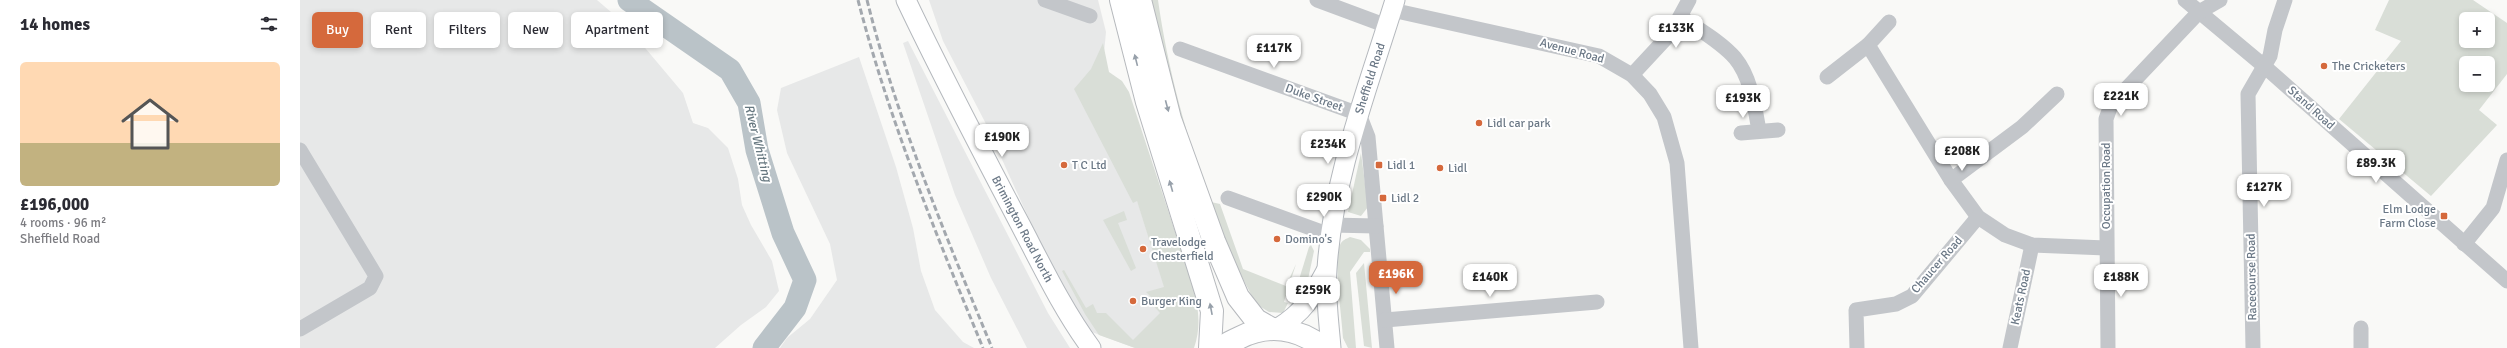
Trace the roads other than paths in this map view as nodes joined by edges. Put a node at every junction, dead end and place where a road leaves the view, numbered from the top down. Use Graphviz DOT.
graph roads {
  1 [pos="906,0"];
  2 [pos="1045,0"];
  3 [pos="1121,0"];
  4 [pos="1140,0"];
  5 [pos="1316,0"];
  6 [pos="1689,0"];
  7 [pos="2185,0"];
  8 [pos="2220,0"];
  9 [pos="2285,0"];
  10 [pos="1391,12"];
  11 [pos="2199,12"];
  12 [pos="1090,16"];
  13 [pos="1681,17"];
  14 [pos="1889,22"];
  15 [pos="1868,45"];
  16 [pos="1180,49"];
  17 [pos="2264,66"];
  18 [pos="1632,75"];
  19 [pos="1827,76"];
  20 [pos="2057,94"];
  21 [pos="1359,114"];
  22 [pos="1778,130"];
  23 [pos="1759,132"];
  24 [pos="1741,133"];
  25 [pos="300,150"];
  26 [pos="2507,160"];
  27 [pos="1951,180"];
  28 [pos="1228,198"];
  29 [pos="1978,217"];
  30 [pos="1376,226"];
  31 [pos="1330,230"];
  32 [pos="2464,244"];
  33 [pos="2032,245"];
  34 [pos="2106,248"];
  35 [pos="1326,271"];
  36 [pos="2507,281"];
  37 [pos="1597,302"];
  38 [pos="1385,320"];
  39 [pos="1274,328"];
  40 [pos="2360,328"];
  41 [pos="300,329"];
  42 [pos="1091,348"];
  43 [pos="1210,348"];
  44 [pos="1222,348"];
  45 [pos="1324,348"];
  46 [pos="1331,348"];
  47 [pos="1387,348"];
  48 [pos="1691,348"];
  49 [pos="1857,348"];
  50 [pos="2010,348"];
  51 [pos="2108,348"];
  52 [pos="2253,348"];
  53 [pos="2361,348"];
  1 -- 42 [label="main road, Brimington Road North"];
  2 -- 12 [label="street"];
  43 -- 3 [label="highway, one-way"];
  4 -- 39 [label="highway, one-way"];
  5 -- 10 [label="street, Avenue Road"];
  6 -- 13 [label="street"];
  7 -- 11 [label="street, Stand Road"];
  8 -- 11 [label="street, Occupation Road"];
  9 -- 17 [label="street, Racecourse Road"];
  10 -- 18 [label="street, Avenue Road"];
  10 -- 21 [label="main road, Sheffield Road"];
  11 -- 17 [label="street, Stand Road"];
  11 -- 34 [label="street, Occupation Road"];
  13 -- 18 [label="street"];
  13 -- 23 [label="street"];
  14 -- 15 [label="street"];
  15 -- 19 [label="street"];
  15 -- 27 [label="street"];
  16 -- 21 [label="street, Duke Street"];
  17 -- 32 [label="street, Stand Road"];
  17 -- 52 [label="street, Racecourse Road"];
  18 -- 48 [label="street, Avenue Road"];
  20 -- 27 [label="street"];
  21 -- 30 [label="street, Sheffield Road"];
  21 -- 31 [label="main road"];
  22 -- 23 [label="street"];
  23 -- 24 [label="street"];
  25 -- 41 [label="street"];
  26 -- 32 [label="street"];
  27 -- 29 [label="street"];
  28 -- 31 [label="street"];
  29 -- 33 [label="street"];
  29 -- 49 [label="street, Chaucer Road"];
  30 -- 31 [label="street"];
  30 -- 38 [label="street, Sheffield Road"];
  31 -- 35 [label="main road"];
  32 -- 36 [label="street, Stand Road"];
  33 -- 34 [label="street"];
  33 -- 50 [label="street, Keats Road"];
  34 -- 51 [label="street, Occupation Road"];
  35 -- 39 [label="main road"];
  35 -- 46 [label="main road"];
  37 -- 38 [label="street"];
  38 -- 47 [label="street, Sheffield Road"];
  39 -- 44 [label="highway"];
  39 -- 45 [label="highway"];
  40 -- 53 [label="street"];
}
